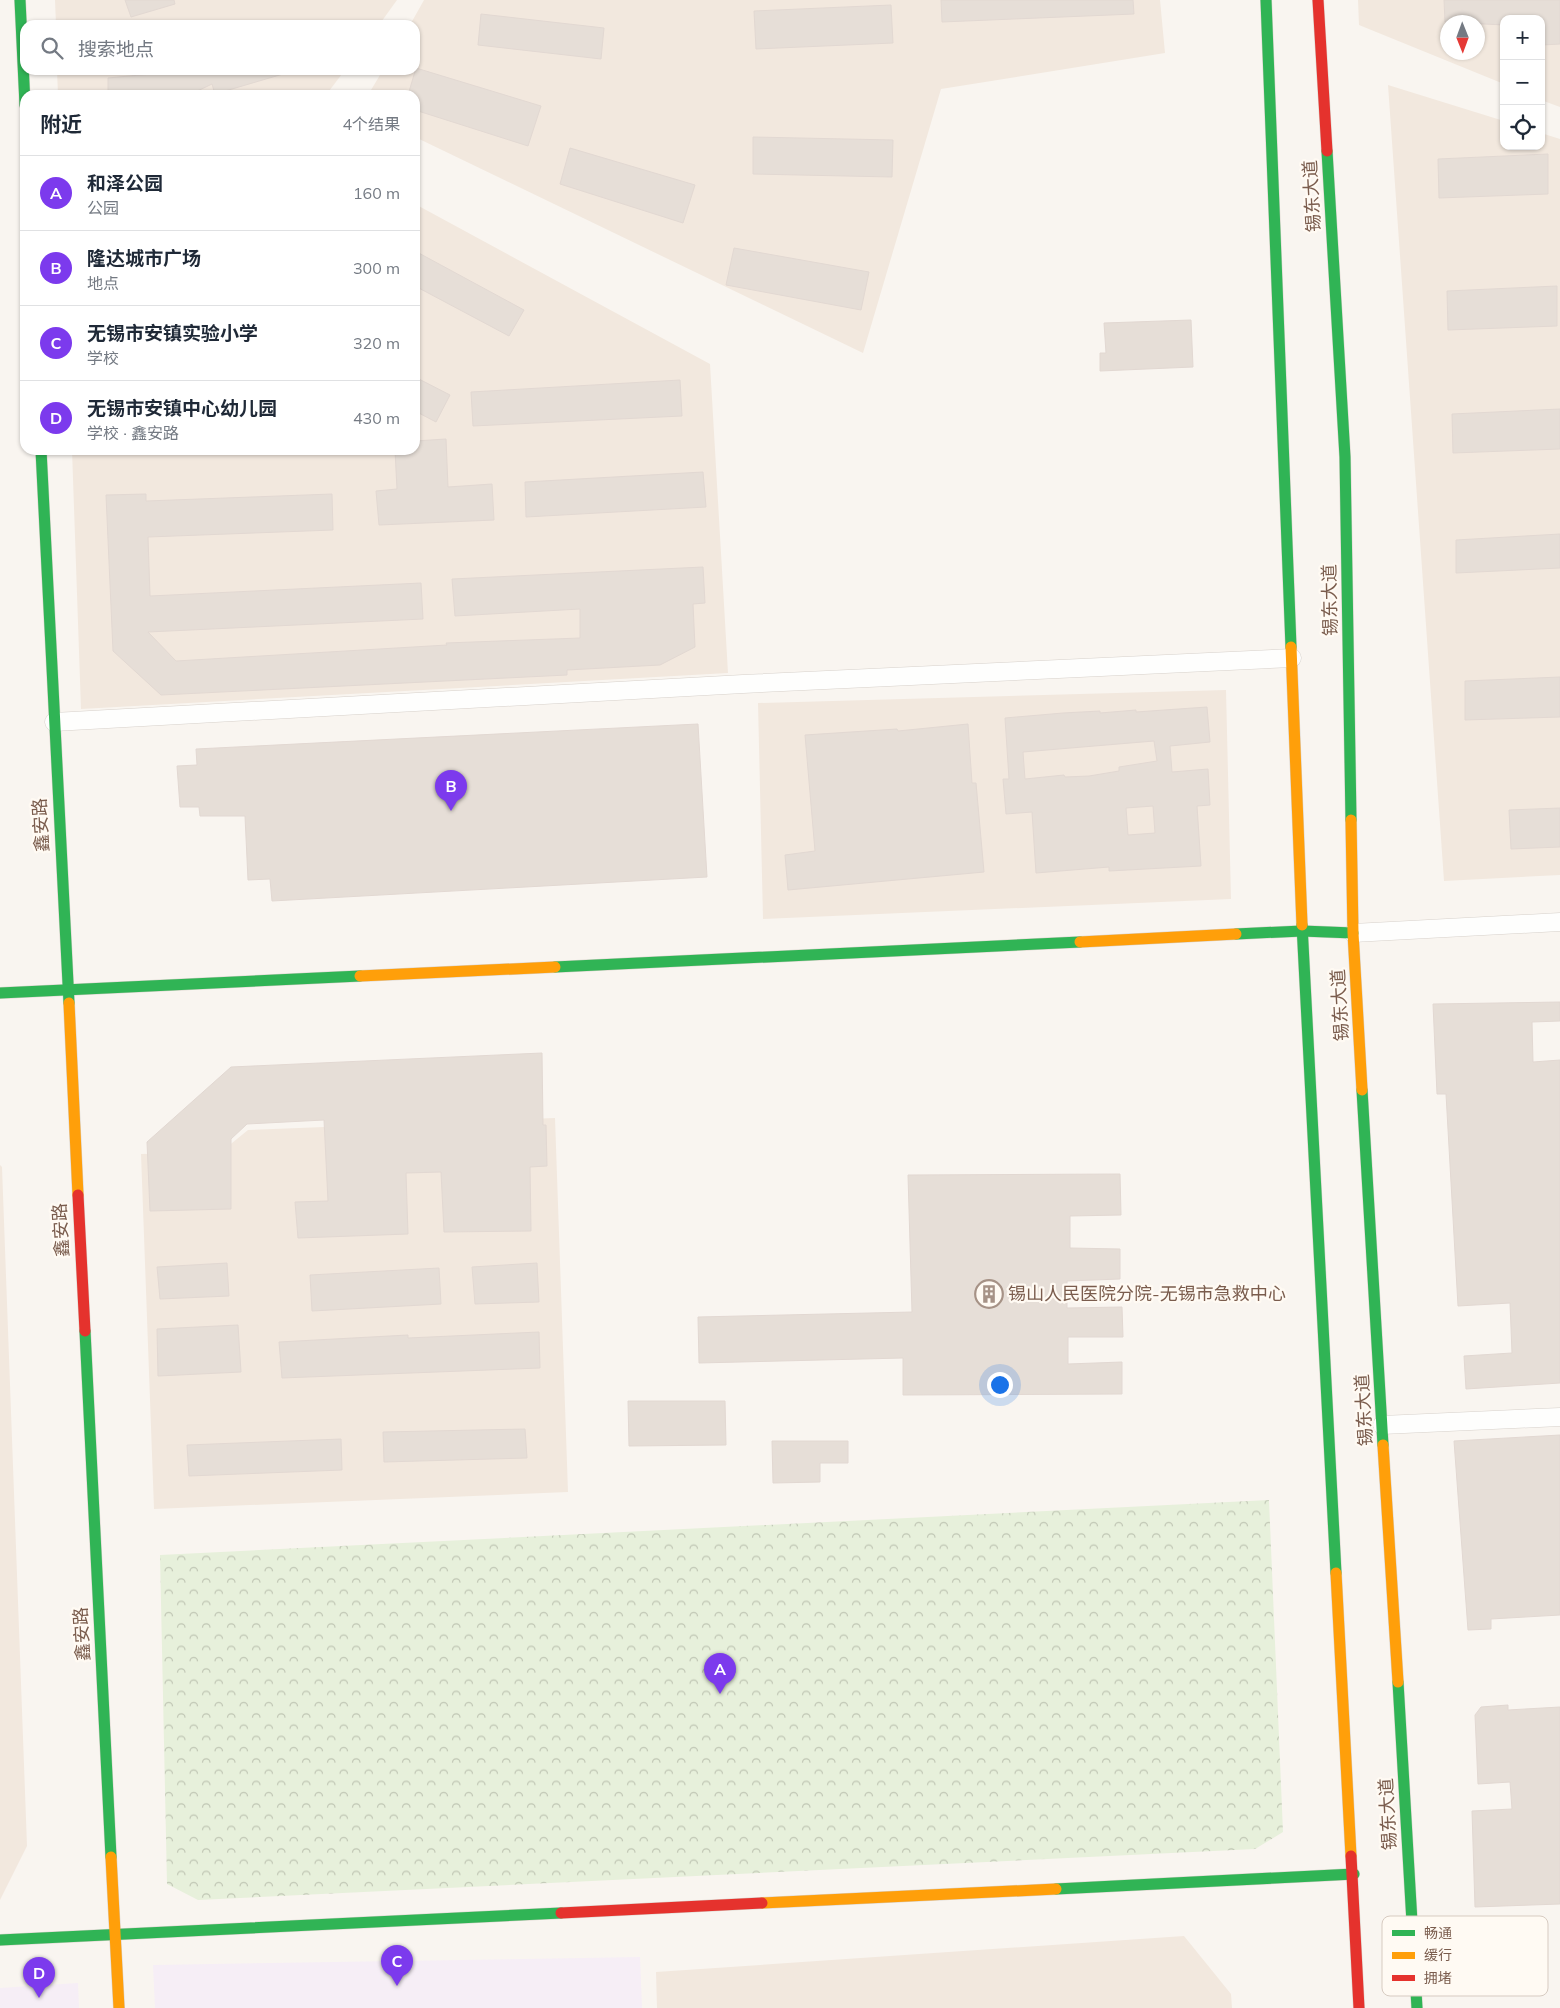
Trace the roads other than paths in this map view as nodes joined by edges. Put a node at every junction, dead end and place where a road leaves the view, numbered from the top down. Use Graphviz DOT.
graph roads {
  1 [pos="20,0"];
  2 [pos="1266,0"];
  3 [pos="1318,0"];
  4 [pos="21,20"];
  5 [pos="24,75"];
  6 [pos="24,90"];
  7 [pos="41,455"];
  8 [pos="1292,658"];
  9 [pos="54,722"];
  10 [pos="1560,922"];
  11 [pos="1302,931"];
  12 [pos="1353,933"];
  13 [pos="66,990"];
  14 [pos="0,993"];
  15 [pos="1560,1417"];
  16 [pos="1382,1425"];
  17 [pos="1354,1874"];
  18 [pos="1411,1916"];
  19 [pos="115,1934"];
  20 [pos="0,1940"];
  21 [pos="119,2008"];
  22 [pos="1359,2008"];
  1 -- 4 [label="street"];
  2 -- 8 [label="street, 锡东大道"];
  3 -- 12 [label="street, 锡东大道"];
  5 -- 6 [label="street"];
  7 -- 9 [label="street, 鑫安路"];
  8 -- 9 [label="street"];
  8 -- 11 [label="street, 锡东大道"];
  9 -- 13 [label="street, 鑫安路"];
  10 -- 12 [label="street"];
  11 -- 12 [label="street"];
  11 -- 13 [label="street"];
  11 -- 17 [label="street, 锡东大道"];
  12 -- 16 [label="street, 锡东大道"];
  13 -- 14 [label="street"];
  13 -- 19 [label="street, 鑫安路"];
  15 -- 16 [label="street"];
  16 -- 18 [label="street, 锡东大道"];
  17 -- 19 [label="street"];
  17 -- 22 [label="street, 锡东大道"];
  19 -- 20 [label="street"];
  19 -- 21 [label="street, 鑫安路"];
}
